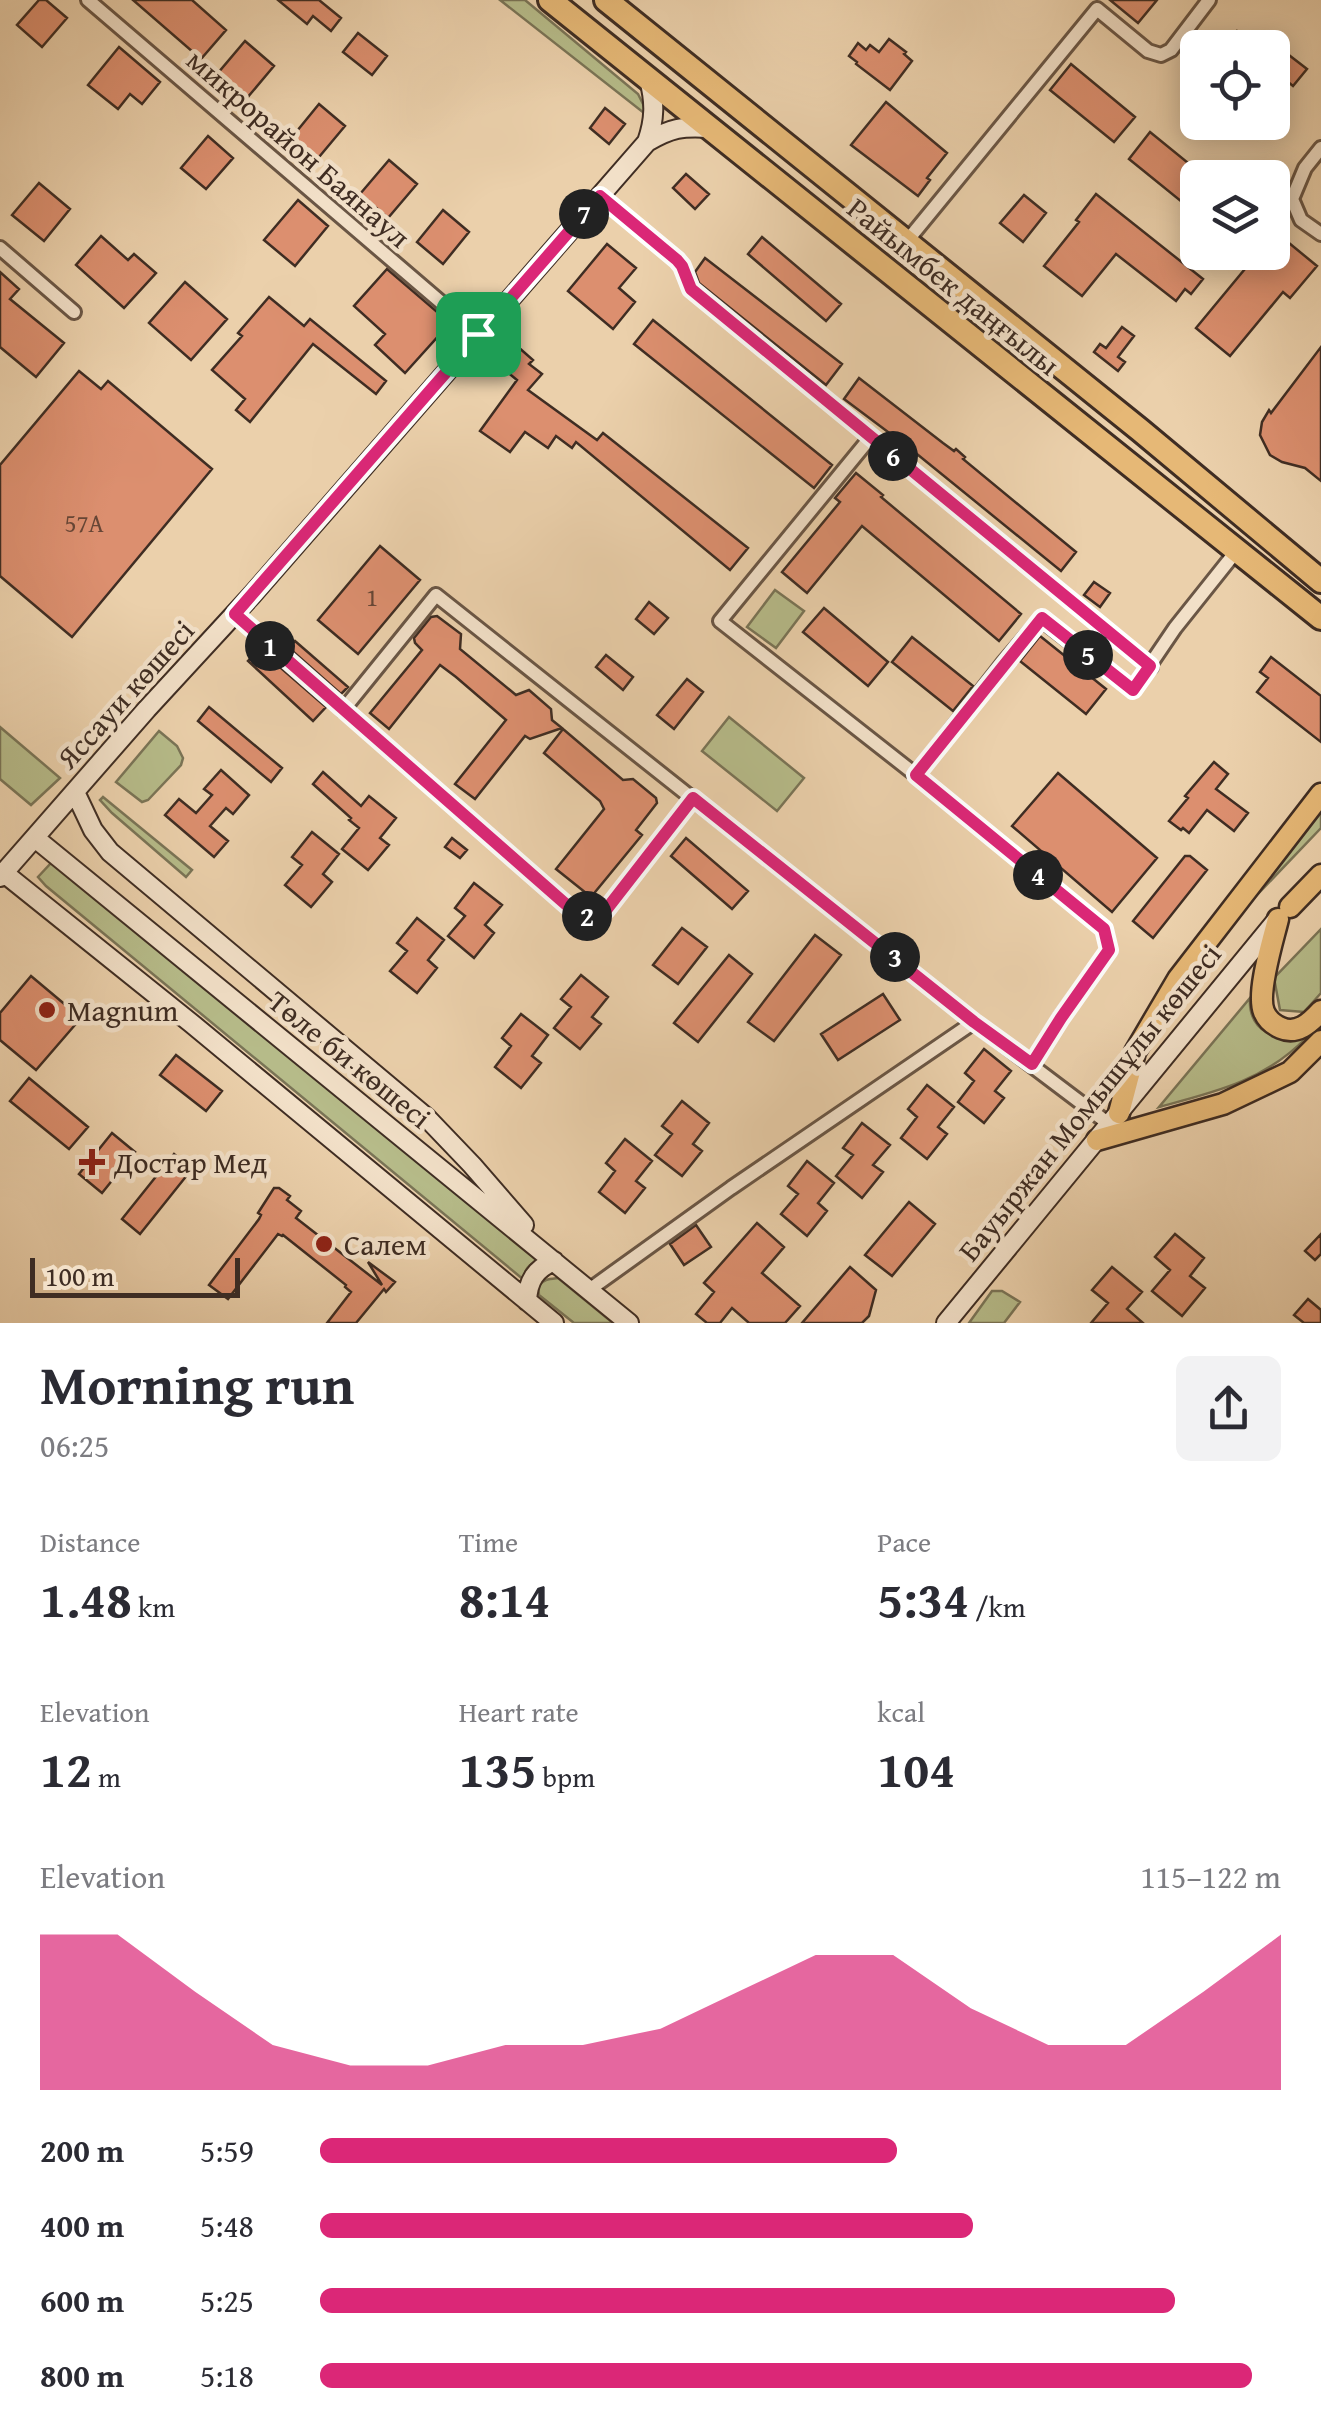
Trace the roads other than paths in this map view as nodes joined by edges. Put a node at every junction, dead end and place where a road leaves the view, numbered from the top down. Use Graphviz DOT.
graph roads {
  1 [pos="88,0"];
  2 [pos="550,0"];
  3 [pos="606,0"];
  4 [pos="1209,0"];
  5 [pos="1100,4"];
  6 [pos="648,79"];
  7 [pos="710,128"];
  8 [pos="647,142"];
  9 [pos="1321,148"];
  10 [pos="600,196"];
  11 [pos="1321,234"];
  12 [pos="907,241"];
  13 [pos="0,248"];
  14 [pos="74,312"];
  15 [pos="478,334"];
  16 [pos="870,438"];
  17 [pos="1238,550"];
  18 [pos="1321,581"];
  19 [pos="235,614"];
  20 [pos="1317,615"];
  21 [pos="1150,666"];
  22 [pos="343,710"];
  23 [pos="916,775"];
  24 [pos="75,792"];
  25 [pos="1321,794"];
  26 [pos="693,798"];
  27 [pos="35,838"];
  28 [pos="2,875"];
  29 [pos="1321,877"];
  30 [pos="1284,913"];
  31 [pos="1321,1011"];
  32 [pos="974,1022"];
  33 [pos="1321,1041"];
  34 [pos="1032,1064"];
  35 [pos="1108,1126"];
  36 [pos="560,1265"];
  37 [pos="589,1290"];
  38 [pos="527,1301"];
  39 [pos="554,1323"];
  40 [pos="629,1323"];
  41 [pos="946,1323"];
  1 -- 15 [label="street, микрорайон Баянаул"];
  2 -- 6 [label="highway, Райымбек даңғылы"];
  3 -- 12 [label="highway, Райымбек даңғылы"];
  4 -- 5 [label="street"];
  5 -- 12 [label="street"];
  6 -- 7 [label="highway, Райымбек даңғылы"];
  6 -- 8 [label="main road"];
  7 -- 8 [label="main road"];
  7 -- 17 [label="highway, Райымбек даңғылы"];
  8 -- 10 [label="main road, Яссауи көшесі"];
  9 -- 11 [label="street"];
  10 -- 15 [label="main road, Яссауи көшесі"];
  10 -- 16 [label="street"];
  12 -- 18 [label="highway, Райымбек даңғылы"];
  13 -- 14 [label="street"];
  15 -- 19 [label="main road, Яссауи көшесі"];
  16 -- 21 [label="street"];
  16 -- 23 [label="street"];
  17 -- 20 [label="highway, Райымбек даңғылы"];
  17 -- 21 [label="street"];
  19 -- 22 [label="street"];
  19 -- 24 [label="main road, Яссауи көшесі"];
  21 -- 23 [label="street"];
  22 -- 26 [label="street"];
  22 -- 26 [label="street"];
  23 -- 34 [label="street"];
  24 -- 27 [label="main road, Яссауи көшесі"];
  24 -- 36 [label="main road"];
  25 -- 35 [label="main road"];
  26 -- 32 [label="street"];
  27 -- 28 [label="main road, Яссауи көшесі"];
  27 -- 36 [label="main road, Төле би көшесі"];
  28 -- 38 [label="main road"];
  29 -- 30 [label="main road, Бауыржан Момышұлы көшесі"];
  30 -- 31 [label="main road"];
  30 -- 35 [label="main road, Бауыржан Момышұлы көшесі"];
  32 -- 34 [label="street"];
  32 -- 37 [label="street"];
  33 -- 35 [label="main road"];
  34 -- 35 [label="street"];
  35 -- 41 [label="main road, Бауыржан Момышұлы көшесі"];
  36 -- 37 [label="main road, Төле би көшесі"];
  36 -- 38 [label="main road"];
  37 -- 40 [label="main road, Төле би көшесі"];
  38 -- 39 [label="main road"];
}
